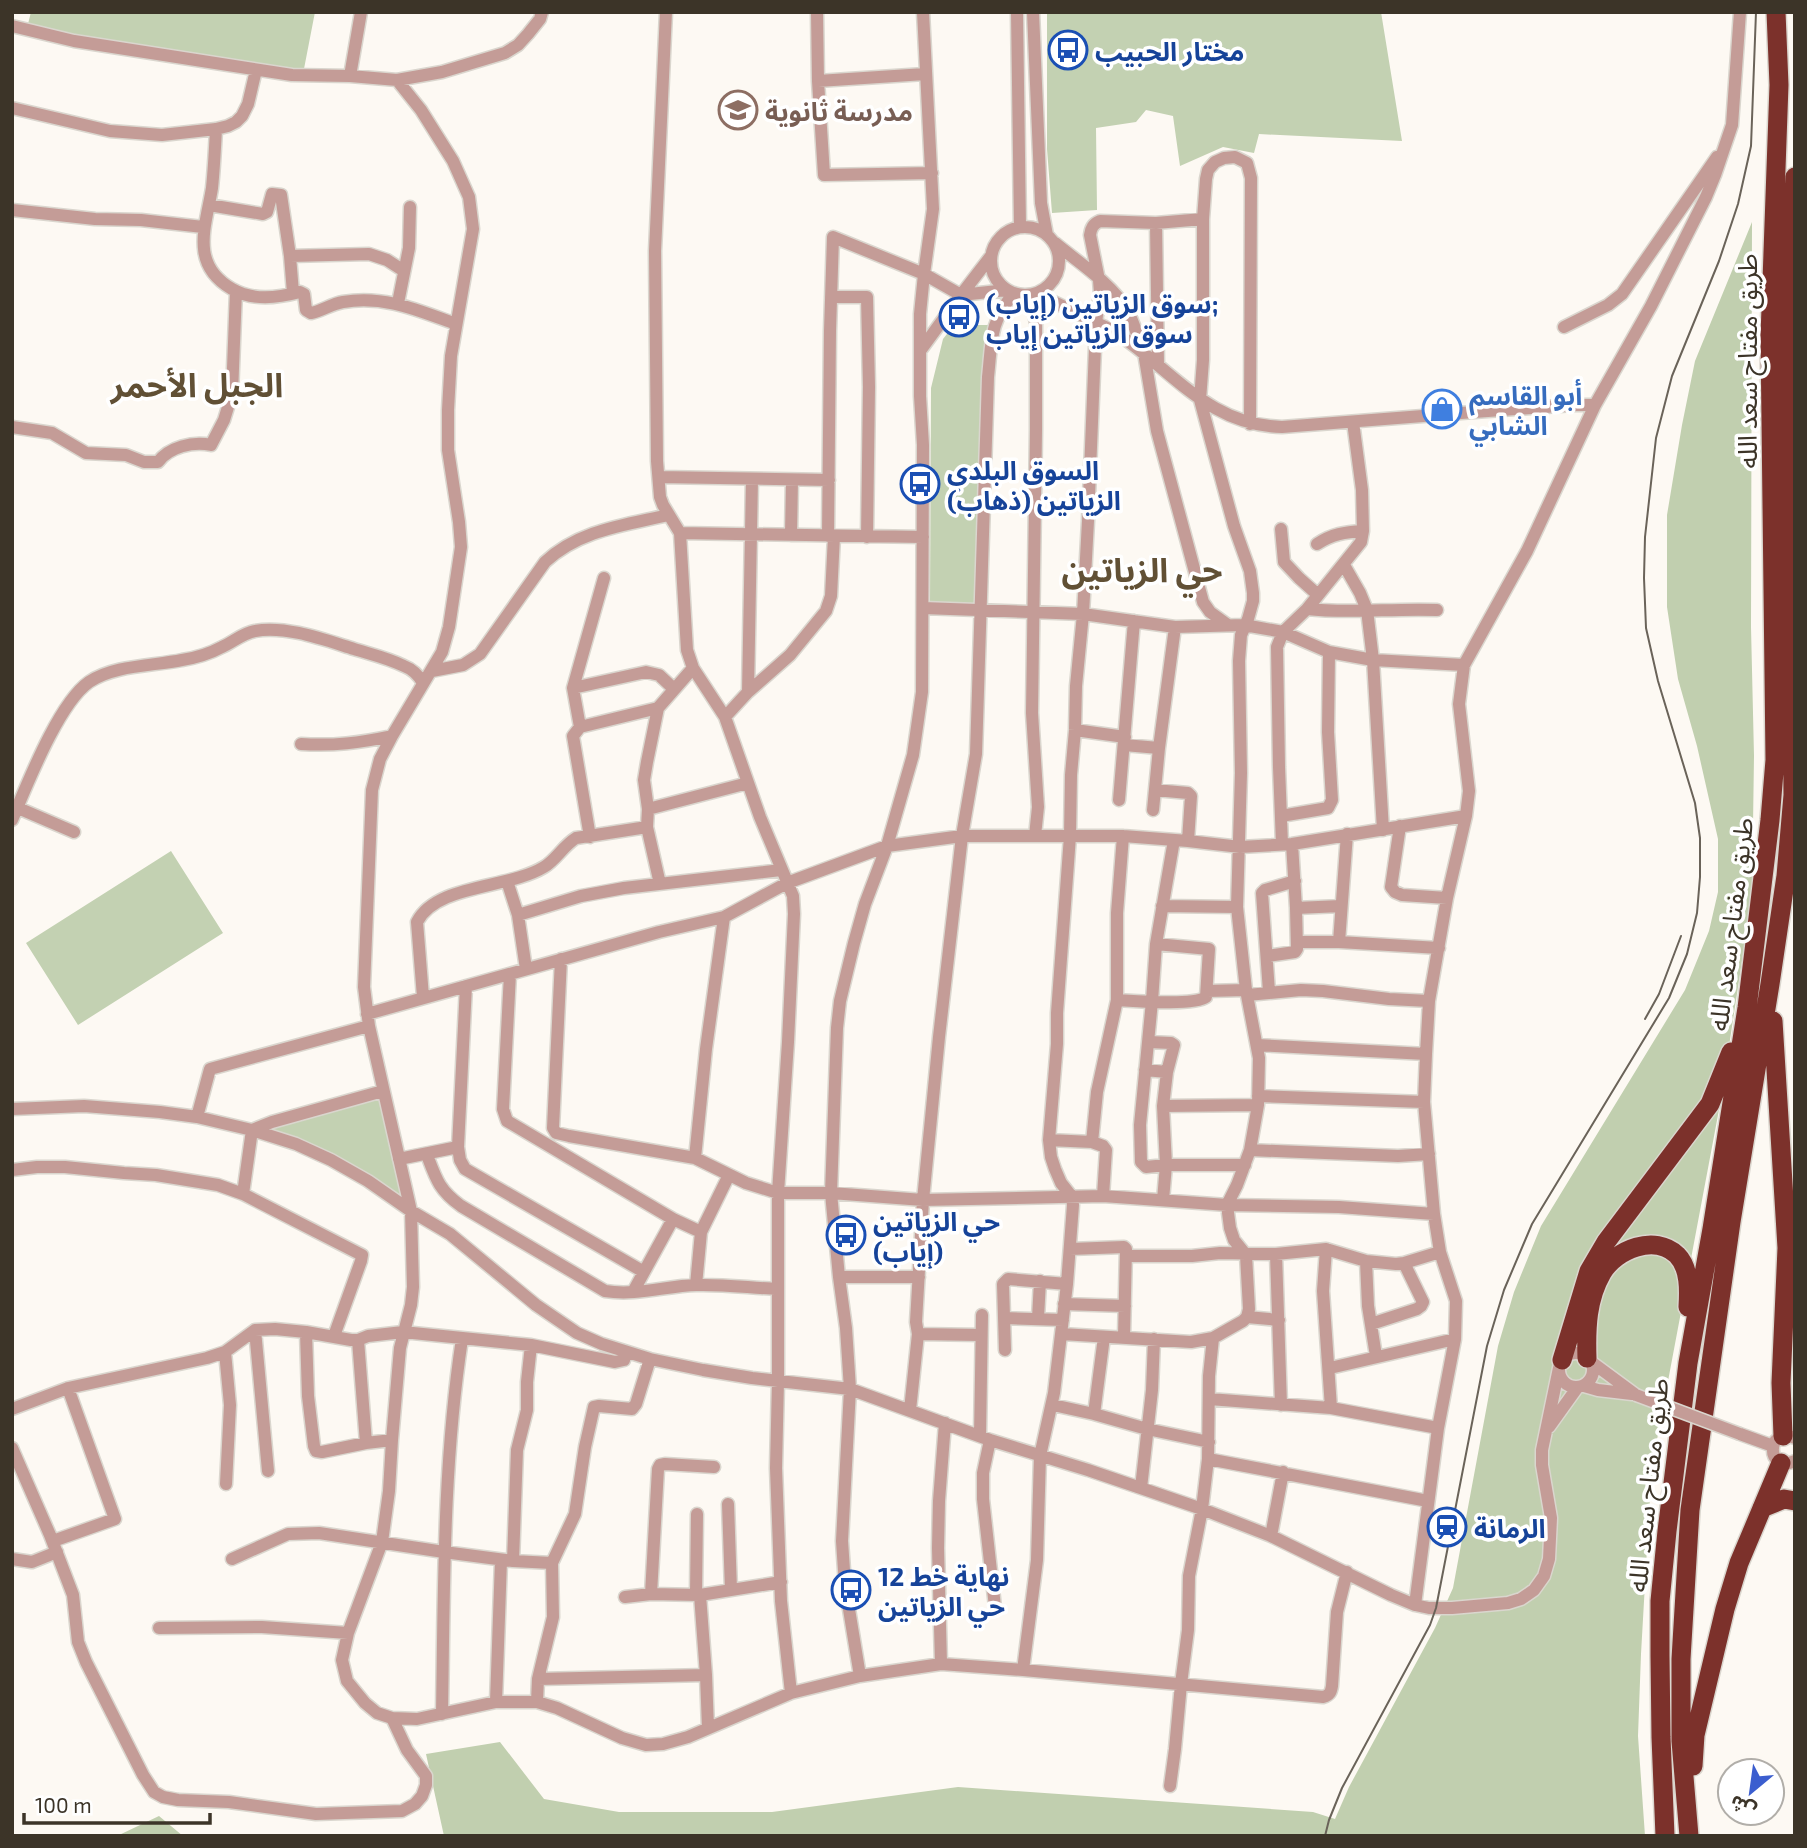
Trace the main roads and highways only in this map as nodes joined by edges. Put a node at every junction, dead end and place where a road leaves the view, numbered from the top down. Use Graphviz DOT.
graph roads {
  1 [pos="1776,12"];
  2 [pos="1795,177"];
  3 [pos="1770,984"];
  4 [pos="1747,1008"];
  5 [pos="1589,1359"];
  6 [pos="1688,1363"];
  7 [pos="1560,1364"];
  8 [pos="1787,1454"];
  9 [pos="1795,1501"];
  10 [pos="1762,1508"];
  11 [pos="1688,1831"];
  12 [pos="1665,1836"];
  1 -- 4 [label="highway, طريق مفتاح سعد الله"];
  2 -- 3 [label="highway, طريق مفتاح سعد الله"];
  3 -- 8 [label="highway"];
  3 -- 11 [label="highway, طريق مفتاح سعد الله"];
  4 -- 6 [label="highway, طريق مفتاح سعد الله"];
  4 -- 7 [label="highway"];
  5 -- 6 [label="highway"];
  6 -- 12 [label="highway, طريق مفتاح سعد الله"];
  8 -- 10 [label="highway"];
  9 -- 10 [label="highway"];
  10 -- 11 [label="highway"];
}
